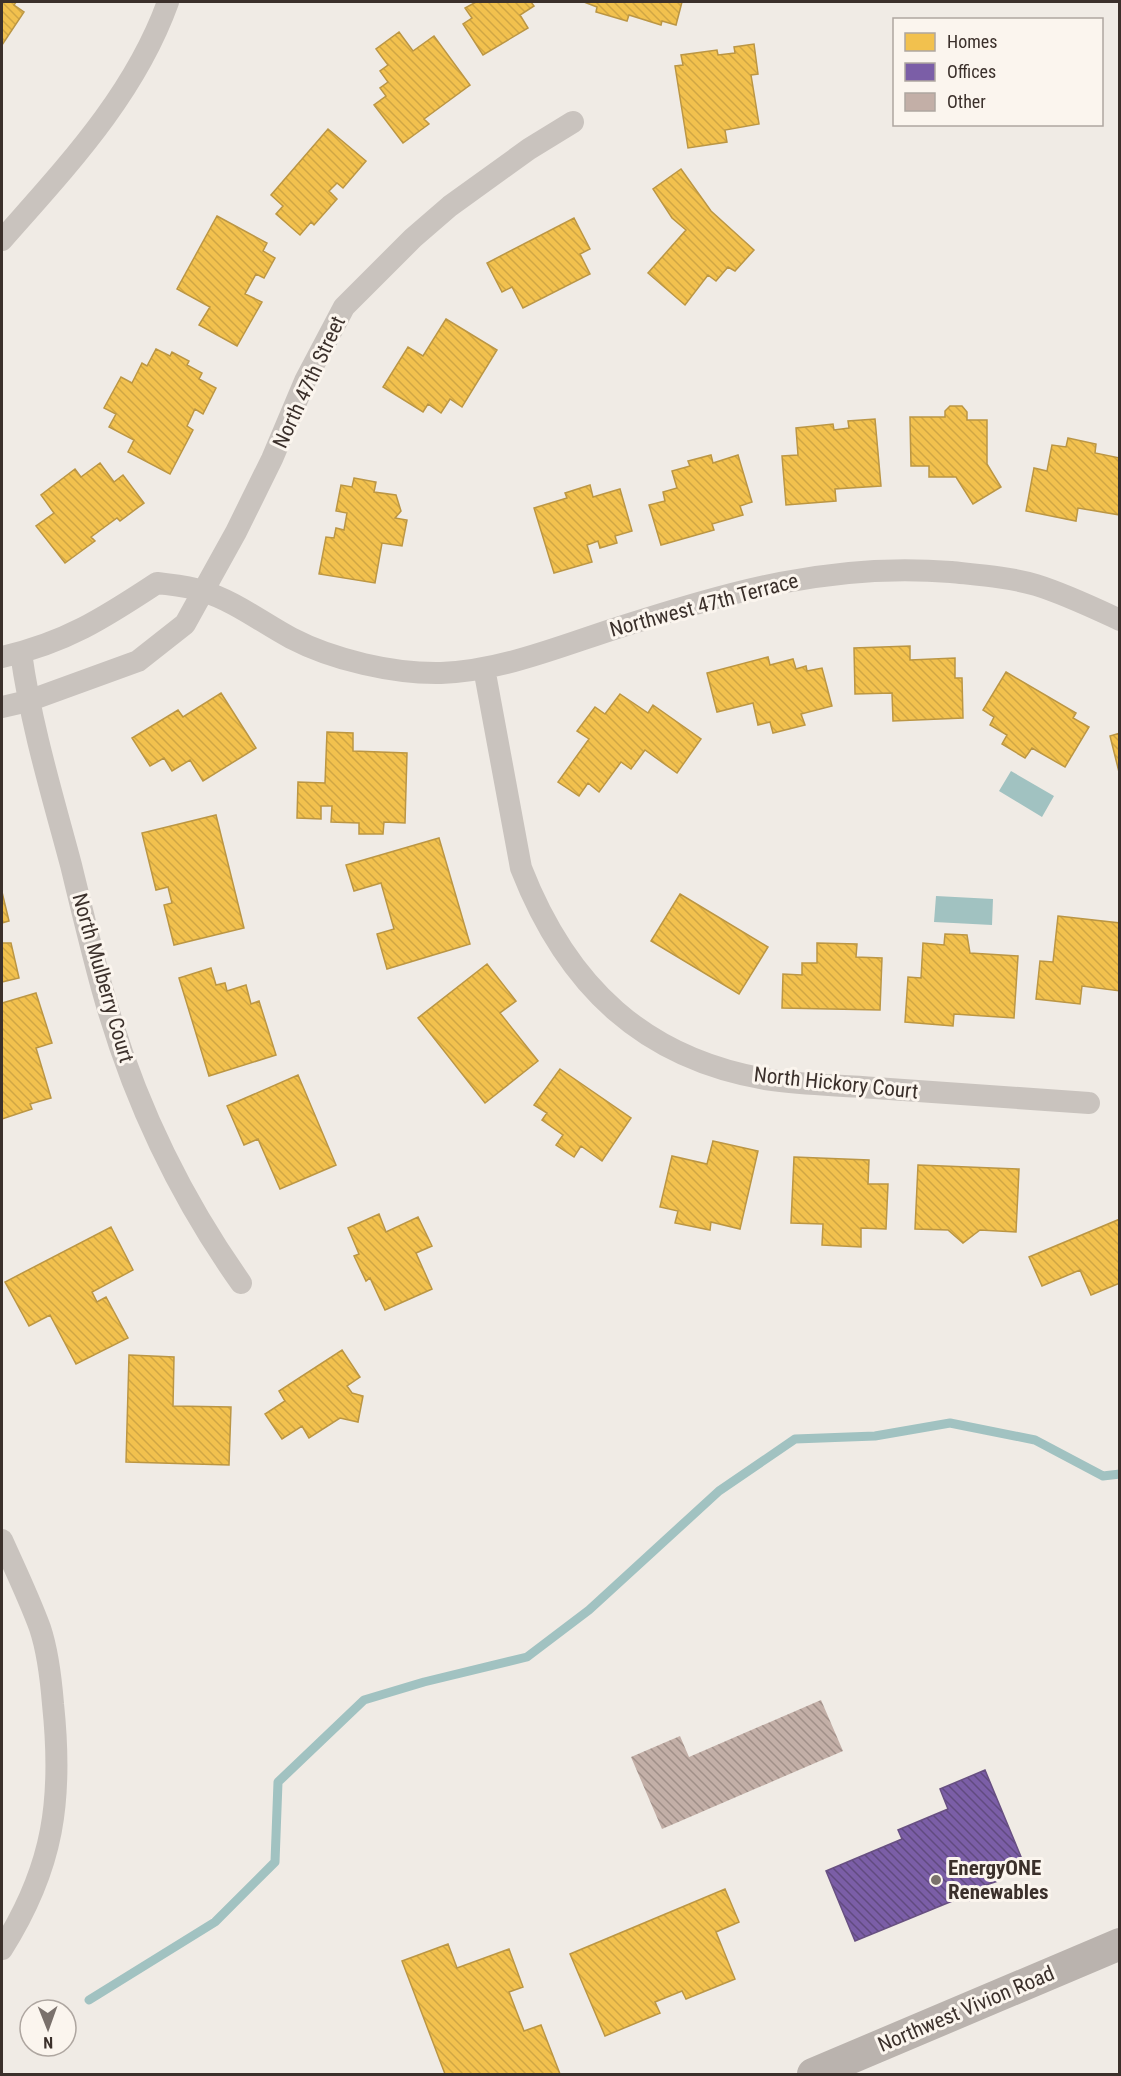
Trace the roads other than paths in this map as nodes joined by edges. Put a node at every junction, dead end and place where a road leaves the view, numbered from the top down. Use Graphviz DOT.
graph roads {
  1 [pos="168,2"];
  2 [pos="573,122"];
  3 [pos="2,240"];
  4 [pos="201,590"];
  5 [pos="1119,620"];
  6 [pos="11,655"];
  7 [pos="484,668"];
  8 [pos="28,701"];
  9 [pos="2,707"];
  10 [pos="1089,1103"];
  11 [pos="241,1283"];
  12 [pos="2,1540"];
  13 [pos="1119,1944"];
  14 [pos="2,1949"];
  15 [pos="813,2074"];
  1 -- 3 [label="street"];
  2 -- 4 [label="street, North 47th Street"];
  4 -- 6 [label="street, Northwest 47th Terrace"];
  4 -- 7 [label="street, Northwest 47th Terrace"];
  4 -- 8 [label="street, North 47th Street"];
  5 -- 7 [label="street, Northwest 47th Terrace"];
  6 -- 8 [label="street, North Mulberry Court"];
  7 -- 10 [label="street, North Hickory Court"];
  8 -- 9 [label="street, North 47th Street"];
  8 -- 11 [label="street, North Mulberry Court"];
  12 -- 14 [label="street"];
  13 -- 15 [label="main road, Northwest Vivion Road"];
}
